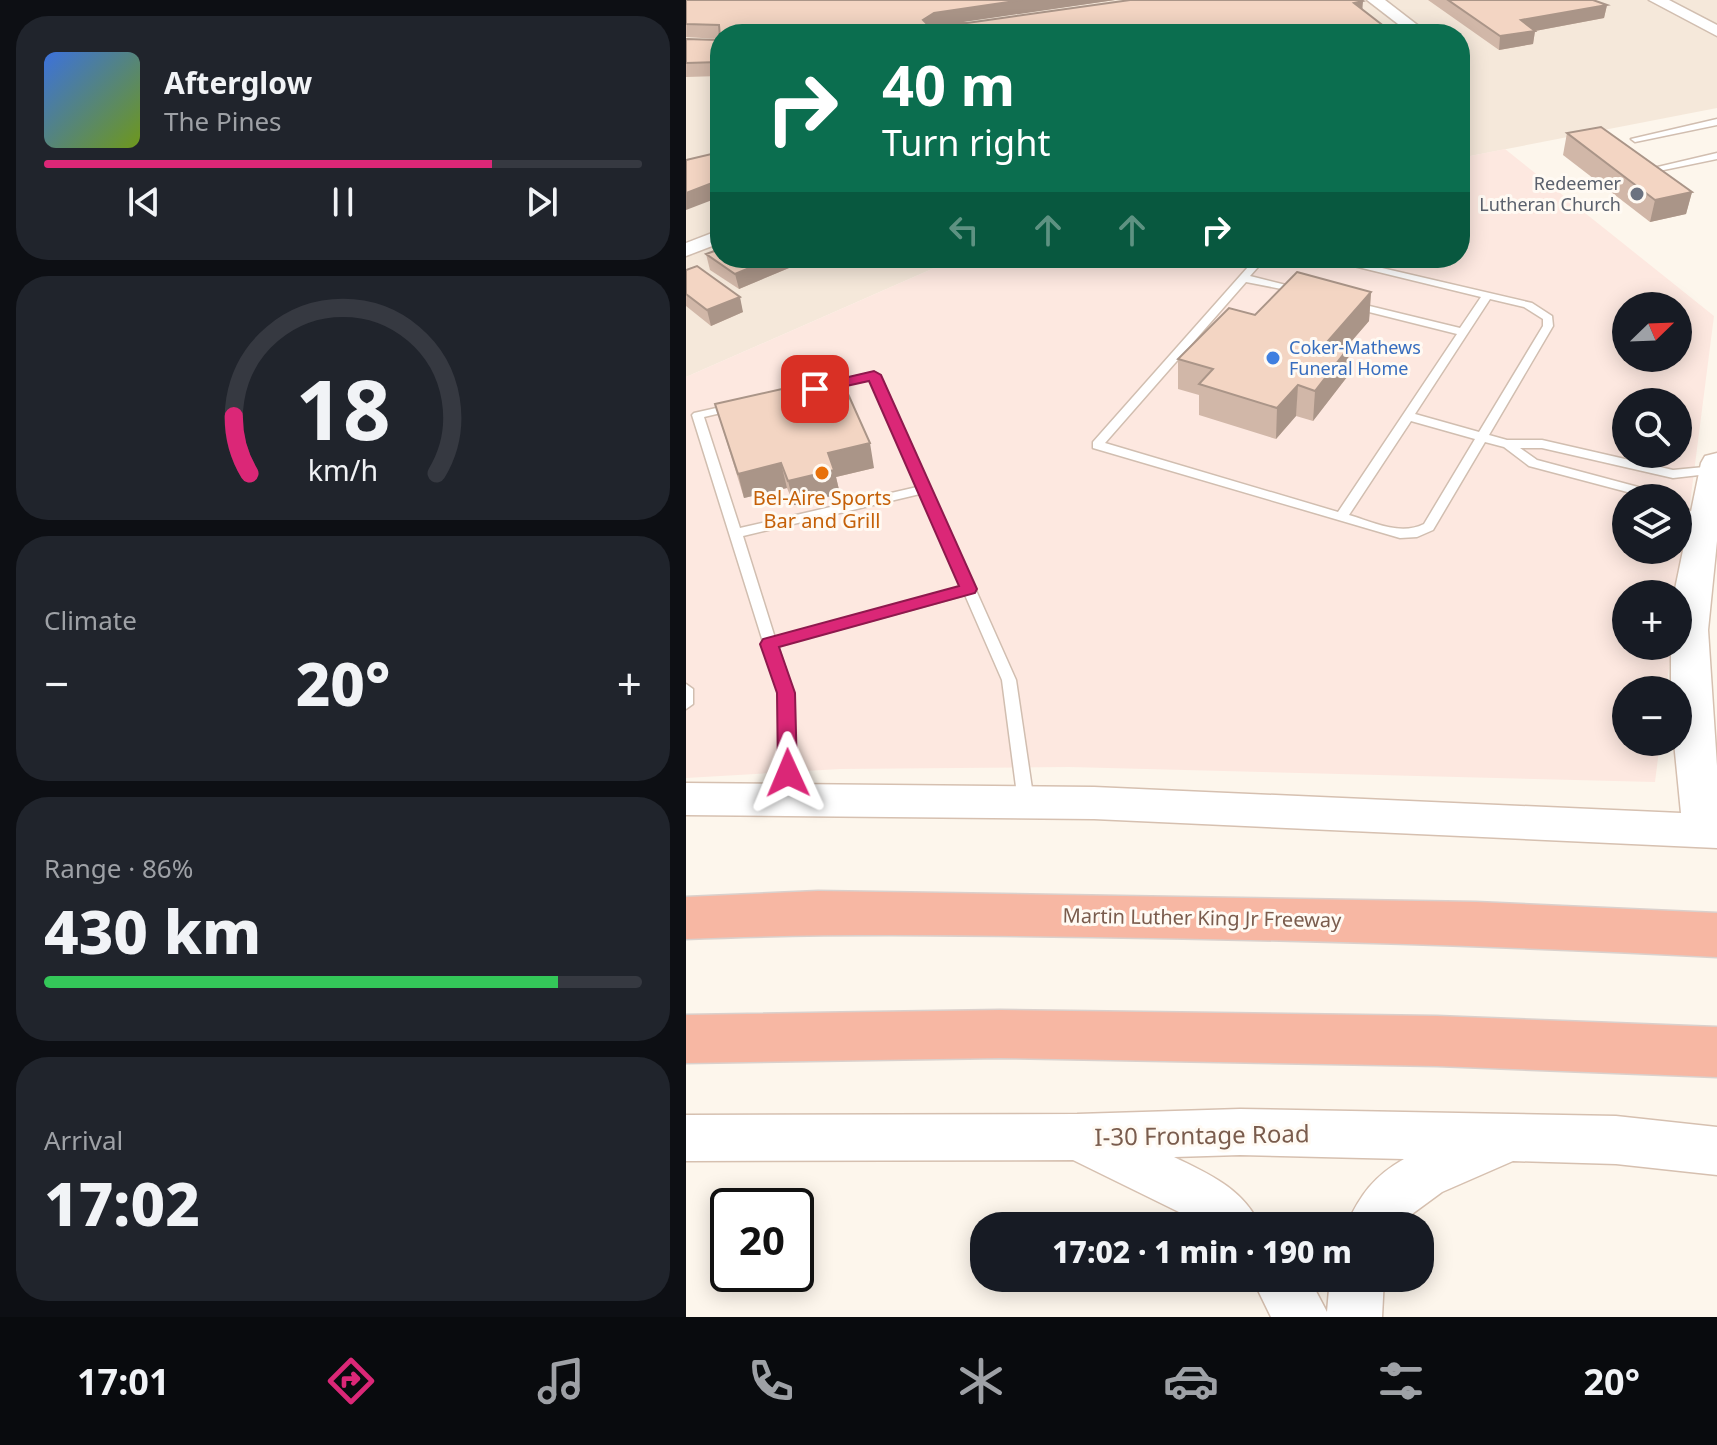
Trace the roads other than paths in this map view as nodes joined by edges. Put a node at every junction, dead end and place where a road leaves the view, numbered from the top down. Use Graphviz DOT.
graph roads {
  1 [pos="1375,0"];
  2 [pos="1657,0"];
  3 [pos="1407,24"];
  4 [pos="1717,31"];
  5 [pos="1717,122"];
  6 [pos="1635,139"];
  7 [pos="1717,156"];
  8 [pos="1654,169"];
  9 [pos="710,240"];
  10 [pos="686,250"];
  11 [pos="1252,268"];
  12 [pos="1368,268"];
  13 [pos="1244,278"];
  14 [pos="1317,296"];
  15 [pos="1487,296"];
  16 [pos="1346,303"];
  17 [pos="1463,332"];
  18 [pos="815,389"];
  19 [pos="742,405"];
  20 [pos="1407,416"];
  21 [pos="1482,437"];
  22 [pos="1507,444"];
  23 [pos="1716,467"];
  24 [pos="1612,484"];
  25 [pos="925,489"];
  26 [pos="1692,512"];
  27 [pos="1341,517"];
  28 [pos="734,534"];
  29 [pos="1691,564"];
  30 [pos="969,589"];
  31 [pos="769,644"];
  32 [pos="686,689"];
  33 [pos="686,704"];
  34 [pos="686,799"];
  35 [pos="788,800"];
  36 [pos="1026,802"];
  37 [pos="1710,830"];
  38 [pos="686,918"];
  39 [pos="1716,935"];
  40 [pos="686,1039"];
  41 [pos="1717,1052"];
  42 [pos="1077,1137"];
  43 [pos="686,1138"];
  44 [pos="1512,1140"];
  45 [pos="1717,1151"];
  46 [pos="1218,1212"];
  47 [pos="1380,1212"];
  48 [pos="1287,1292"];
  49 [pos="1356,1292"];
  50 [pos="1301,1317"];
  51 [pos="1354,1317"];
  1 -- 3 [label="street"];
  2 -- 4 [label="street"];
  5 -- 6 [label="lane"];
  7 -- 8 [label="lane"];
  9 -- 10 [label="street"];
  11 -- 13 [label="lane"];
  12 -- 15 [label="lane"];
  13 -- 14 [label="lane"];
  13 -- 27 [label="lane"];
  15 -- 17 [label="lane"];
  15 -- 21 [label="lane"];
  16 -- 17 [label="lane"];
  17 -- 20 [label="lane"];
  18 -- 25 [label="lane"];
  19 -- 28 [label="lane"];
  20 -- 21 [label="lane"];
  20 -- 27 [label="lane"];
  21 -- 22 [label="lane"];
  21 -- 27 [label="lane"];
  22 -- 23 [label="lane"];
  22 -- 24 [label="lane"];
  23 -- 26 [label="main road"];
  25 -- 28 [label="lane"];
  25 -- 30 [label="lane"];
  28 -- 31 [label="lane"];
  29 -- 37 [label="main road"];
  30 -- 31 [label="lane"];
  30 -- 36 [label="lane"];
  31 -- 35 [label="lane"];
  32 -- 33 [label="lane"];
  34 -- 35 [label="main road"];
  35 -- 36 [label="main road"];
  36 -- 37 [label="main road"];
  38 -- 39 [label="highway, Martin Luther King Jr Freeway"];
  40 -- 41 [label="highway"];
  42 -- 43 [label="main road, I-30 Frontage Road"];
  42 -- 44 [label="main road, I-30 Frontage Road"];
  42 -- 46 [label="main road"];
  44 -- 45 [label="main road, I-30 Frontage Road"];
  44 -- 47 [label="main road"];
  48 -- 50 [label="main road"];
  49 -- 51 [label="main road"];
}
